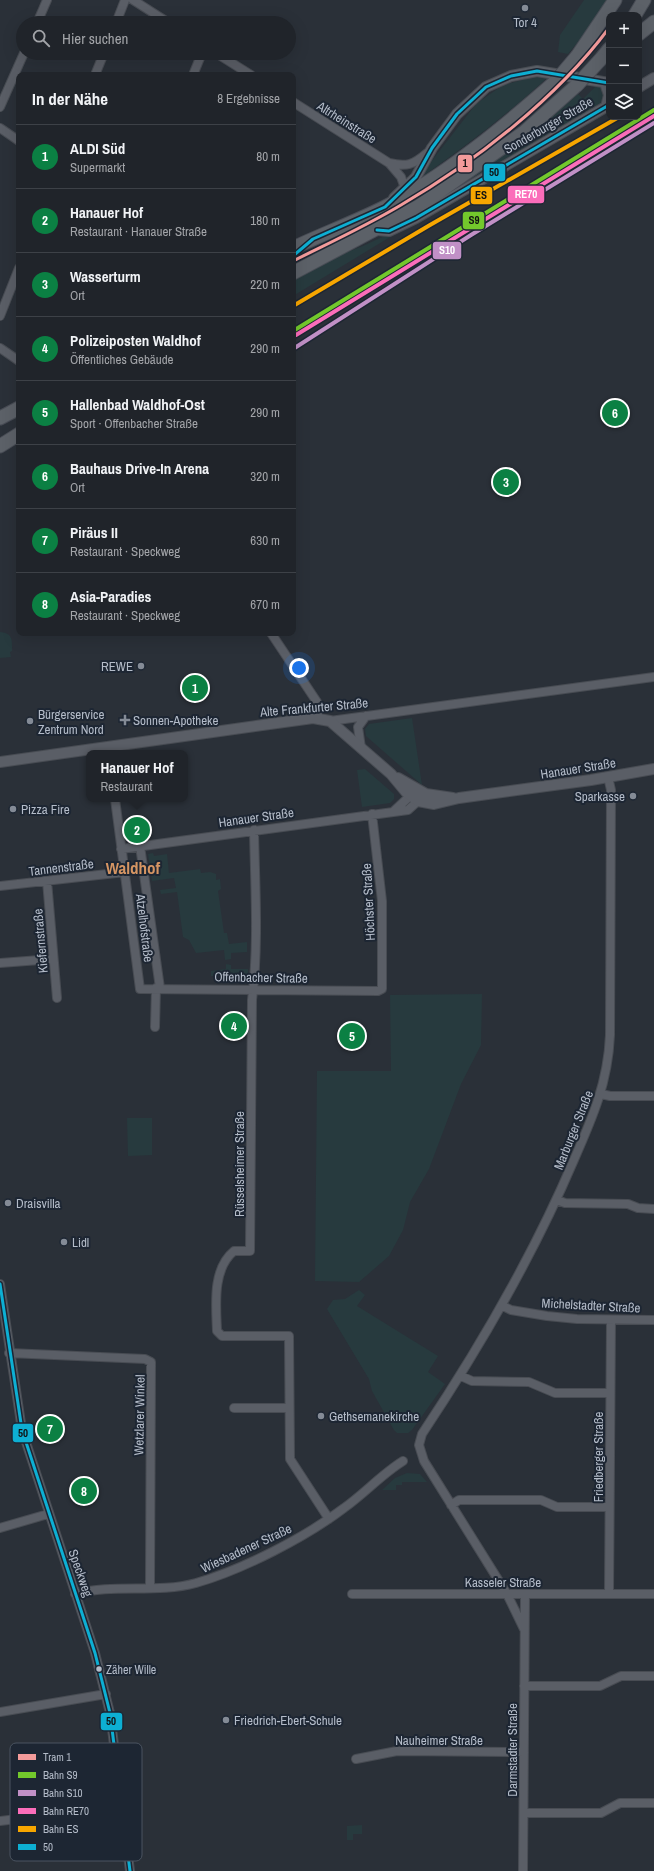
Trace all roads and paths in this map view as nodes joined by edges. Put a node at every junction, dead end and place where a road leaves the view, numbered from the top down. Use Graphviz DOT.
graph roads {
  1 [pos="47,0"];
  2 [pos="125,0"];
  3 [pos="133,0"];
  4 [pos="615,0"];
  5 [pos="644,0"];
  6 [pos="637,12"];
  7 [pos="40,16"];
  8 [pos="119,16"];
  9 [pos="158,16"];
  10 [pos="654,22"];
  11 [pos="642,32"];
  12 [pos="605,55"];
  13 [pos="21,60"];
  14 [pos="101,60"];
  15 [pos="199,60"];
  16 [pos="227,60"];
  17 [pos="96,72"];
  18 [pos="194,72"];
  19 [pos="246,72"];
  20 [pos="652,79"];
  21 [pos="642,81"];
  22 [pos="606,83"];
  23 [pos="642,85"];
  24 [pos="296,104"];
  25 [pos="0,107"];
  26 [pos="606,107"];
  27 [pos="0,128"];
  28 [pos="16,138"];
  29 [pos="432,148"];
  30 [pos="389,163"];
  31 [pos="410,164"];
  32 [pos="404,188"];
  33 [pos="385,207"];
  34 [pos="377,230"];
  35 [pos="296,247"];
  36 [pos="296,271"];
  37 [pos="16,276"];
  38 [pos="0,316"];
  39 [pos="0,348"];
  40 [pos="16,359"];
  41 [pos="16,410"];
  42 [pos="0,418"];
  43 [pos="16,436"];
  44 [pos="0,446"];
  45 [pos="273,636"];
  46 [pos="654,678"];
  47 [pos="366,716"];
  48 [pos="318,718"];
  49 [pos="330,721"];
  50 [pos="361,748"];
  51 [pos="108,750"];
  52 [pos="86,752"];
  53 [pos="0,762"];
  54 [pos="654,769"];
  55 [pos="608,777"];
  56 [pos="415,796"];
  57 [pos="114,802"];
  58 [pos="372,814"];
  59 [pos="254,830"];
  60 [pos="140,846"];
  61 [pos="122,849"];
  62 [pos="125,872"];
  63 [pos="47,881"];
  64 [pos="0,886"];
  65 [pos="53,959"];
  66 [pos="0,963"];
  67 [pos="158,988"];
  68 [pos="140,989"];
  69 [pos="253,989"];
  70 [pos="382,989"];
  71 [pos="57,998"];
  72 [pos="155,1027"];
  73 [pos="601,1094"];
  74 [pos="654,1096"];
  75 [pos="557,1200"];
  76 [pos="654,1208"];
  77 [pos="0,1284"];
  78 [pos="503,1306"];
  79 [pos="610,1320"];
  80 [pos="654,1320"];
  81 [pos="9,1353"];
  82 [pos="461,1376"];
  83 [pos="610,1393"];
  84 [pos="234,1408"];
  85 [pos="289,1408"];
  86 [pos="420,1454"];
  87 [pos="404,1461"];
  88 [pos="451,1504"];
  89 [pos="609,1507"];
  90 [pos="48,1514"];
  91 [pos="329,1519"];
  92 [pos="0,1528"];
  93 [pos="150,1588"];
  94 [pos="75,1594"];
  95 [pos="352,1594"];
  96 [pos="507,1594"];
  97 [pos="525,1594"];
  98 [pos="609,1594"];
  99 [pos="654,1594"];
  100 [pos="524,1629"];
  101 [pos="654,1676"];
  102 [pos="524,1686"];
  103 [pos="106,1694"];
  104 [pos="0,1712"];
  105 [pos="114,1743"];
  106 [pos="524,1752"];
  107 [pos="356,1759"];
  108 [pos="654,1803"];
  109 [pos="524,1813"];
  110 [pos="10,1820"];
  111 [pos="0,1821"];
  112 [pos="129,1861"];
  113 [pos="130,1871"];
  114 [pos="523,1871"];
  1 -- 7 [label="street"];
  2 -- 8 [label="street"];
  3 -- 9 [label="street"];
  4 -- 33 [label="main road, bridge"];
  5 -- 6 [label="main road"];
  10 -- 11 [label="main road"];
  12 -- 34 [label="main road, bridge"];
  13 -- 25 [label="street"];
  14 -- 17 [label="street"];
  15 -- 18 [label="street"];
  16 -- 19 [label="street"];
  20 -- 21 [label="street"];
  20 -- 23 [label="street"];
  22 -- 29 [label="street, Sonderburger Straße"];
  24 -- 30 [label="street, Altrheinstraße"];
  26 -- 34 [label="street, Sonderburger Straße"];
  27 -- 28 [label="street"];
  29 -- 31 [label="street, Sonderburger Straße"];
  29 -- 32 [label="street, Sonderburger Straße"];
  30 -- 31 [label="street, Altrheinstraße"];
  30 -- 32 [label="street, Altrheinstraße"];
  32 -- 33 [label="street, Sonderburger Straße"];
  33 -- 35 [label="main road"];
  34 -- 36 [label="main road"];
  37 -- 38 [label="street"];
  39 -- 40 [label="street"];
  41 -- 42 [label="main road"];
  43 -- 44 [label="main road"];
  45 -- 48 [label="street"];
  46 -- 47 [label="street, Alte Frankfurter Straße"];
  47 -- 49 [label="street, Alte Frankfurter Straße"];
  47 -- 50 [label="street"];
  48 -- 49 [label="street, Alte Frankfurter Straße"];
  48 -- 51 [label="street, Alte Frankfurter Straße"];
  49 -- 50 [label="street"];
  50 -- 56 [label="street"];
  52 -- 53 [label="street, Alte Frankfurter Straße"];
  54 -- 55 [label="street, Hanauer Straße"];
  55 -- 56 [label="street, Hanauer Straße"];
  55 -- 73 [label="street, Marburger Straße"];
  56 -- 58 [label="street, Hanauer Straße"];
  57 -- 61 [label="street, Atzelhofstraße"];
  58 -- 59 [label="street, Hanauer Straße"];
  58 -- 70 [label="street, Höchster Straße"];
  59 -- 60 [label="street, Hanauer Straße"];
  59 -- 69 [label="street, Rüsselsheimer Straße"];
  60 -- 61 [label="street, Hanauer Straße"];
  60 -- 67 [label="street, Atzelhofstraße"];
  61 -- 62 [label="street, Atzelhofstraße"];
  62 -- 63 [label="street, Tannenstraße"];
  62 -- 68 [label="street, Atzelhofstraße"];
  63 -- 64 [label="street, Tannenstraße"];
  63 -- 65 [label="street, Kiefernstraße"];
  65 -- 66 [label="street"];
  65 -- 71 [label="street, Kiefernstraße"];
  67 -- 68 [label="street, Offenbacher Straße"];
  67 -- 69 [label="street, Offenbacher Straße"];
  67 -- 72 [label="street, Atzelhofstraße"];
  69 -- 70 [label="street, Offenbacher Straße"];
  69 -- 85 [label="street, Rüsselsheimer Straße"];
  73 -- 74 [label="street"];
  73 -- 75 [label="street, Marburger Straße"];
  75 -- 76 [label="street"];
  75 -- 78 [label="street, Marburger Straße"];
  77 -- 81 [label="street, Speckweg"];
  78 -- 79 [label="street, Michelstadter Straße"];
  78 -- 82 [label="street, Marburger Straße"];
  79 -- 80 [label="street, Michelstadter Straße"];
  79 -- 83 [label="street, Friedberger Straße"];
  81 -- 90 [label="street, Speckweg"];
  81 -- 93 [label="street, Wetzlarer Winkel"];
  82 -- 83 [label="street"];
  82 -- 86 [label="street, Marburger Straße"];
  83 -- 89 [label="street, Friedberger Straße"];
  84 -- 85 [label="street"];
  85 -- 91 [label="street, Rüsselsheimer Straße"];
  86 -- 88 [label="street, Darmstadter Straße"];
  87 -- 91 [label="street, Wiesbadener Straße"];
  88 -- 89 [label="street"];
  88 -- 96 [label="street, Darmstadter Straße"];
  89 -- 98 [label="street, Friedberger Straße"];
  90 -- 92 [label="street"];
  90 -- 94 [label="street, Speckweg"];
  91 -- 93 [label="street, Wiesbadener Straße"];
  93 -- 94 [label="street, Wiesbadener Straße"];
  94 -- 103 [label="street, Speckweg"];
  95 -- 96 [label="street, Kasseler Straße"];
  96 -- 97 [label="street, Kasseler Straße"];
  96 -- 100 [label="street, Darmstadter Straße"];
  97 -- 98 [label="street, Kasseler Straße"];
  97 -- 100 [label="street, Darmstadter Straße"];
  98 -- 99 [label="street, Kasseler Straße"];
  100 -- 102 [label="street, Darmstadter Straße"];
  101 -- 102 [label="street"];
  102 -- 106 [label="street, Darmstadter Straße"];
  103 -- 104 [label="street"];
  103 -- 105 [label="street, Speckweg"];
  106 -- 107 [label="street, Nauheimer Straße"];
  106 -- 109 [label="street, Darmstadter Straße"];
  108 -- 109 [label="street"];
  109 -- 114 [label="street, Darmstadter Straße"];
  110 -- 111 [label="street"];
  112 -- 113 [label="street, Speckweg"];
}
